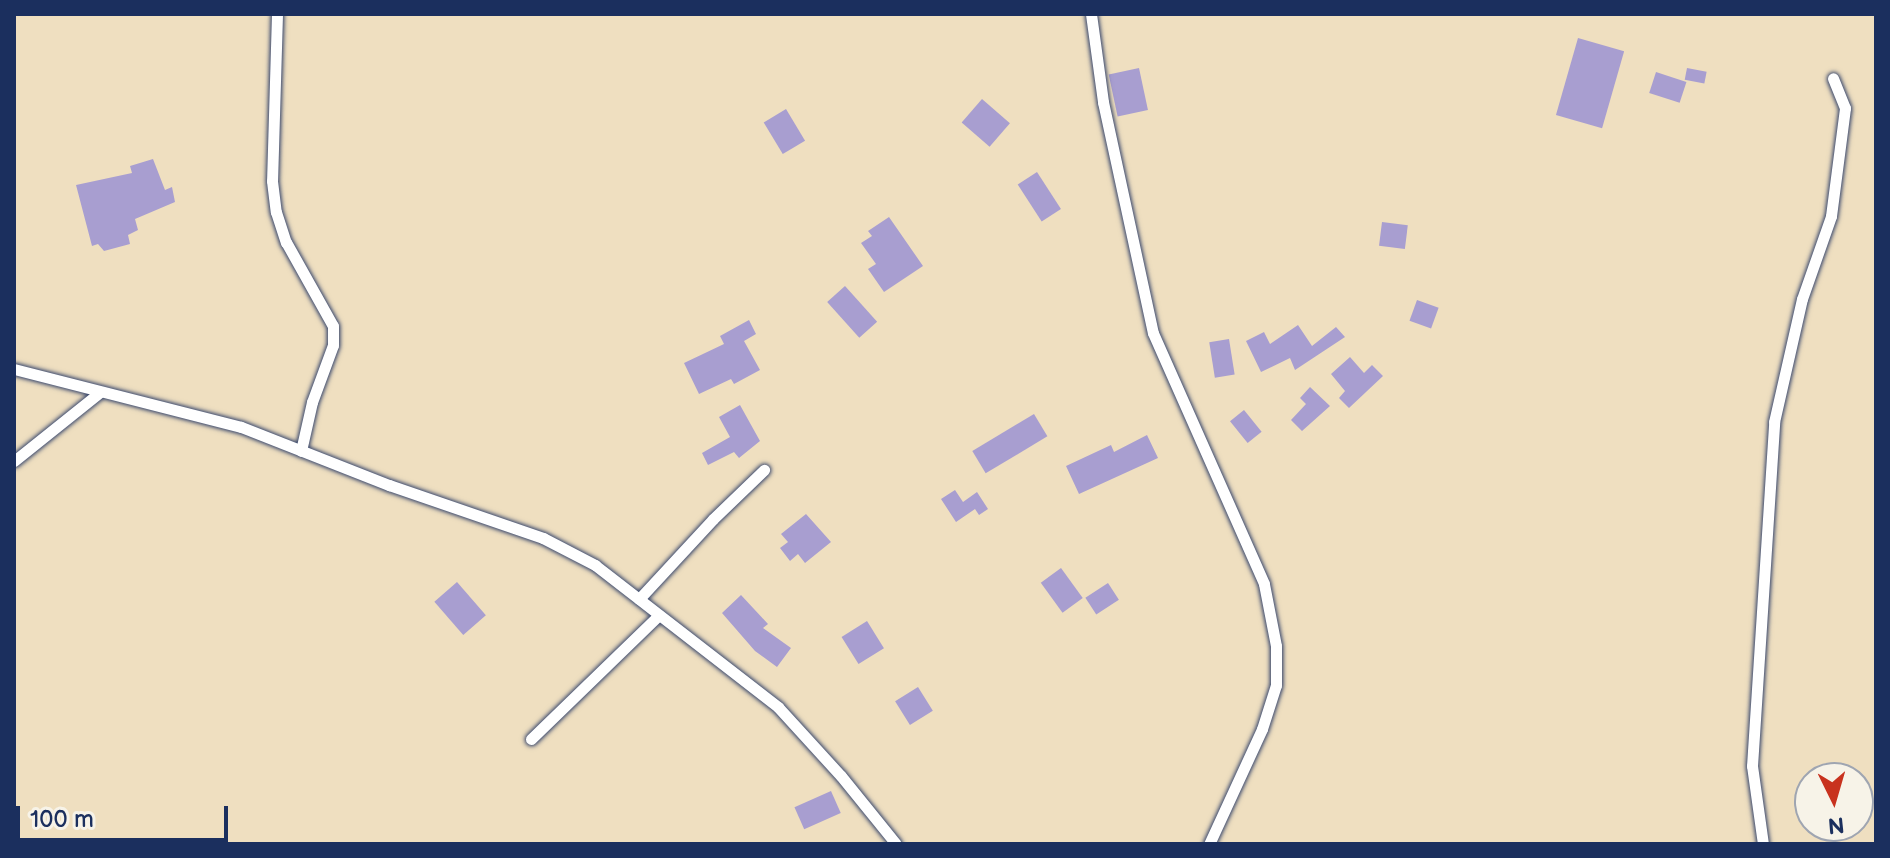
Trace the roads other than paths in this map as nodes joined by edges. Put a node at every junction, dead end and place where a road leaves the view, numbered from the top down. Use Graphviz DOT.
graph roads {
  1 [pos="277,14"];
  2 [pos="1091,14"];
  3 [pos="1833,78"];
  4 [pos="14,369"];
  5 [pos="100,392"];
  6 [pos="301,451"];
  7 [pos="14,461"];
  8 [pos="764,470"];
  9 [pos="639,599"];
  10 [pos="659,615"];
  11 [pos="531,739"];
  12 [pos="896,844"];
  13 [pos="1209,844"];
  14 [pos="1763,844"];
  1 -- 6 [label="street"];
  2 -- 13 [label="street"];
  3 -- 14 [label="street"];
  4 -- 5 [label="street"];
  5 -- 6 [label="street"];
  5 -- 7 [label="street"];
  6 -- 9 [label="street"];
  8 -- 9 [label="street"];
  9 -- 10 [label="street"];
  10 -- 11 [label="street"];
  10 -- 12 [label="street"];
}
